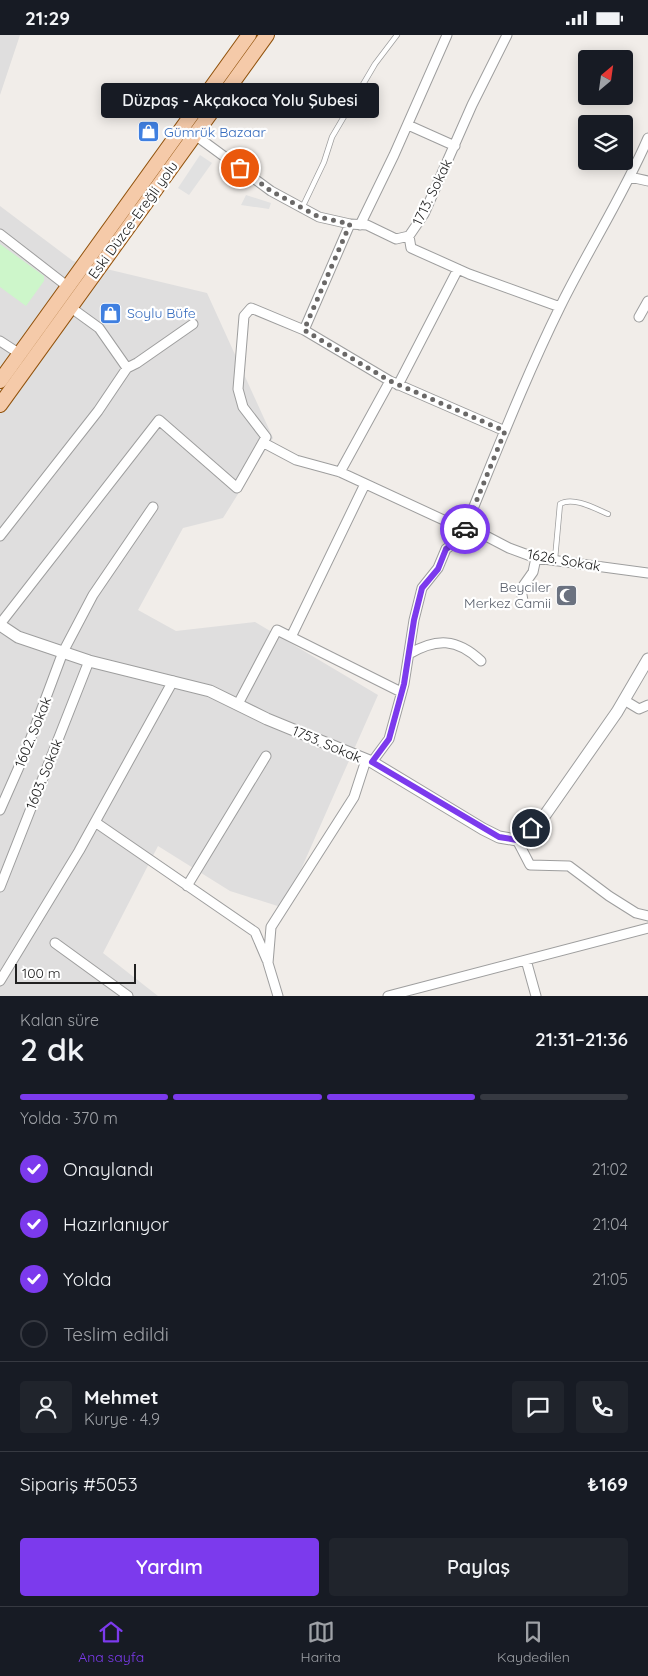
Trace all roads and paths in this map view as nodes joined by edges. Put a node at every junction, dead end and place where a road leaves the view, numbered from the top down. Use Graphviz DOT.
graph roads {
  1 [pos="249,35"];
  2 [pos="267,35"];
  3 [pos="397,35"];
  4 [pos="447,35"];
  5 [pos="507,35"];
  6 [pos="408,125"];
  7 [pos="195,135"];
  8 [pos="648,138"];
  9 [pos="455,146"];
  10 [pos="630,177"];
  11 [pos="648,181"];
  12 [pos="302,207"];
  13 [pos="355,225"];
  14 [pos="0,235"];
  15 [pos="409,236"];
  16 [pos="458,269"];
  17 [pos="67,286"];
  18 [pos="648,301"];
  19 [pos="70,307"];
  20 [pos="560,307"];
  21 [pos="639,317"];
  22 [pos="193,323"];
  23 [pos="304,330"];
  24 [pos="0,341"];
  25 [pos="20,354"];
  26 [pos="126,368"];
  27 [pos="0,381"];
  28 [pos="394,383"];
  29 [pos="0,405"];
  30 [pos="505,431"];
  31 [pos="264,443"];
  32 [pos="340,472"];
  33 [pos="365,484"];
  34 [pos="153,507"];
  35 [pos="608,514"];
  36 [pos="0,535"];
  37 [pos="461,538"];
  38 [pos="536,558"];
  39 [pos="555,559"];
  40 [pos="648,573"];
  41 [pos="523,601"];
  42 [pos="0,625"];
  43 [pos="291,637"];
  44 [pos="63,652"];
  45 [pos="409,654"];
  46 [pos="648,659"];
  47 [pos="89,661"];
  48 [pos="481,661"];
  49 [pos="173,681"];
  50 [pos="401,693"];
  51 [pos="624,700"];
  52 [pos="238,704"];
  53 [pos="648,705"];
  54 [pos="266,756"];
  55 [pos="369,761"];
  56 [pos="0,810"];
  57 [pos="95,822"];
  58 [pos="517,840"];
  59 [pos="187,886"];
  60 [pos="0,887"];
  61 [pos="648,916"];
  62 [pos="271,927"];
  63 [pos="648,928"];
  64 [pos="255,932"];
  65 [pos="56,943"];
  66 [pos="526,960"];
  67 [pos="268,963"];
  68 [pos="0,981"];
  69 [pos="128,996"];
  70 [pos="278,996"];
  71 [pos="388,996"];
  72 [pos="536,996"];
  1 -- 17 [label="main road, Eski Düzce-Ereğli yolu"];
  2 -- 7 [label="main road, Eski Düzce-Ereğli yolu"];
  3 -- 12 [label="lane"];
  4 -- 6 [label="street"];
  5 -- 9 [label="street, 1713. Sokak"];
  6 -- 9 [label="street"];
  6 -- 13 [label="street"];
  7 -- 12 [label="street, 1713. Sokak"];
  7 -- 19 [label="main road, Eski Düzce-Ereğli yolu"];
  8 -- 10 [label="street"];
  9 -- 15 [label="street, 1713. Sokak"];
  10 -- 11 [label="street"];
  10 -- 20 [label="street"];
  12 -- 13 [label="street, 1713. Sokak"];
  13 -- 15 [label="street, 1713. Sokak"];
  13 -- 23 [label="street"];
  14 -- 17 [label="street"];
  15 -- 16 [label="street"];
  16 -- 20 [label="street"];
  16 -- 28 [label="street"];
  17 -- 25 [label="main road, Eski Düzce-Ereğli yolu"];
  18 -- 21 [label="street"];
  19 -- 26 [label="street"];
  19 -- 29 [label="main road, Eski Düzce-Ereğli yolu"];
  20 -- 30 [label="street"];
  22 -- 26 [label="street"];
  23 -- 28 [label="street"];
  23 -- 31 [label="street"];
  24 -- 25 [label="street"];
  25 -- 27 [label="main road, Eski Düzce-Ereğli yolu"];
  26 -- 36 [label="street"];
  28 -- 30 [label="street"];
  28 -- 32 [label="street"];
  30 -- 37 [label="street"];
  31 -- 32 [label="street"];
  31 -- 42 [label="street"];
  32 -- 33 [label="street"];
  33 -- 37 [label="street"];
  33 -- 43 [label="street"];
  34 -- 44 [label="street, 1602. Sokak"];
  35 -- 39 [label="lane"];
  37 -- 38 [label="street, 1626. Sokak"];
  37 -- 45 [label="street"];
  38 -- 39 [label="street, 1626. Sokak"];
  38 -- 41 [label="street"];
  39 -- 40 [label="street, 1626. Sokak"];
  42 -- 44 [label="street, 1753. Sokak"];
  43 -- 50 [label="street"];
  43 -- 52 [label="street"];
  44 -- 47 [label="street, 1753. Sokak"];
  44 -- 56 [label="street, 1602. Sokak"];
  45 -- 48 [label="street"];
  45 -- 50 [label="street"];
  46 -- 51 [label="street"];
  47 -- 49 [label="street, 1753. Sokak"];
  47 -- 60 [label="street, 1603. Sokak"];
  49 -- 52 [label="street, 1753. Sokak"];
  49 -- 57 [label="street"];
  50 -- 55 [label="street"];
  51 -- 53 [label="street"];
  51 -- 58 [label="street"];
  52 -- 55 [label="street, 1753. Sokak"];
  54 -- 59 [label="street"];
  55 -- 58 [label="street, 1753. Sokak"];
  55 -- 62 [label="street"];
  57 -- 59 [label="street"];
  57 -- 68 [label="street"];
  58 -- 61 [label="street"];
  59 -- 64 [label="street"];
  62 -- 64 [label="street"];
  62 -- 67 [label="street"];
  63 -- 66 [label="street"];
  64 -- 67 [label="street"];
  65 -- 69 [label="street"];
  66 -- 71 [label="street"];
  66 -- 72 [label="street"];
  67 -- 70 [label="street"];
}
